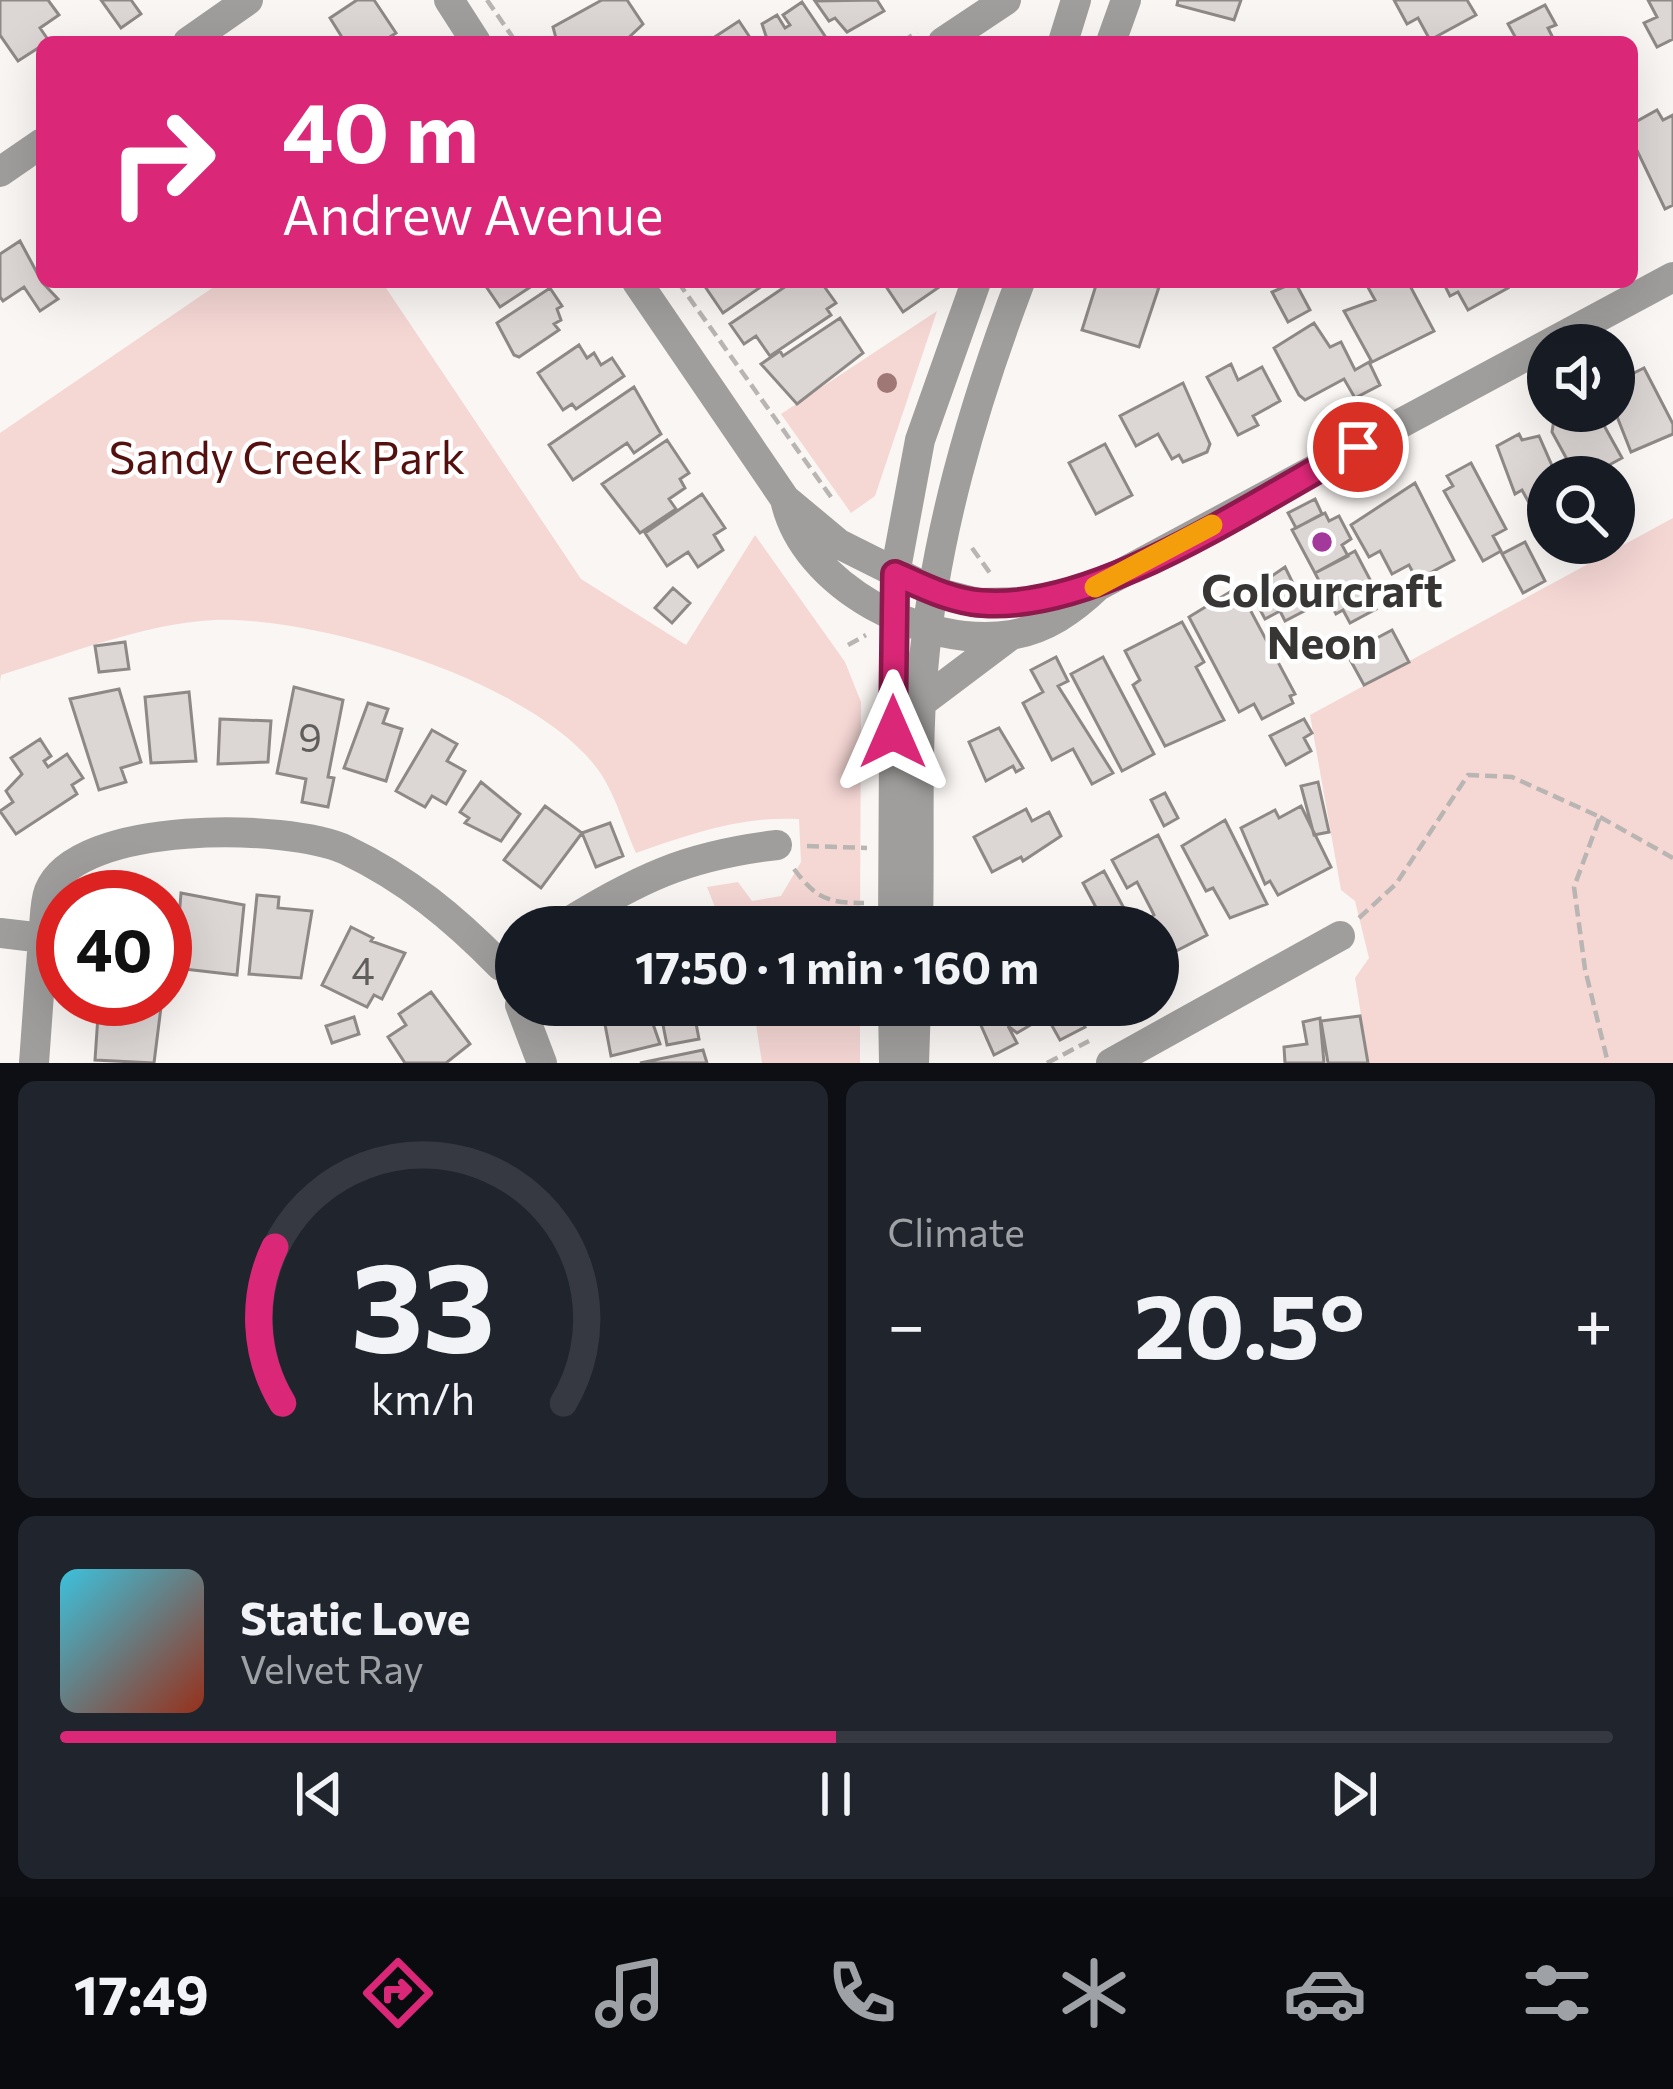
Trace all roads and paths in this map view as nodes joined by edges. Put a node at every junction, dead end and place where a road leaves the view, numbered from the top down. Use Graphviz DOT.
graph roads {
  1 [pos="248,0"];
  2 [pos="487,0"];
  3 [pos="1006,0"];
  4 [pos="1076,0"];
  5 [pos="1126,0"];
  6 [pos="448,1"];
  7 [pos="197,36"];
  8 [pos="472,36"];
  9 [pos="512,36"];
  10 [pos="953,36"];
  11 [pos="1066,36"];
  12 [pos="1113,36"];
  13 [pos="36,147"];
  14 [pos="0,172"];
  15 [pos="1673,277"];
  16 [pos="641,288"];
  17 [pos="682,288"];
  18 [pos="974,288"];
  19 [pos="1018,288"];
  20 [pos="785,499"];
  21 [pos="842,510"];
  22 [pos="967,541"];
  23 [pos="895,574"];
  24 [pos="993,578"];
  25 [pos="1098,586"];
  26 [pos="935,592"];
  27 [pos="885,623"];
  28 [pos="928,628"];
  29 [pos="1011,635"];
  30 [pos="848,645"];
  31 [pos="922,702"];
  32 [pos="1600,817"];
  33 [pos="894,849"];
  34 [pos="783,853"];
  35 [pos="1673,858"];
  36 [pos="75,870"];
  37 [pos="870,903"];
  38 [pos="595,906"];
  39 [pos="893,906"];
  40 [pos="918,906"];
  41 [pos="0,934"];
  42 [pos="1340,936"];
  43 [pos="36,937"];
  44 [pos="495,951"];
  45 [pos="37,1026"];
  46 [pos="528,1026"];
  47 [pos="893,1026"];
  48 [pos="915,1026"];
  49 [pos="34,1063"];
  50 [pos="542,1063"];
  51 [pos="894,1063"];
  52 [pos="914,1063"];
  53 [pos="1111,1063"];
  54 [pos="1608,1063"];
  1 -- 7 [label="street"];
  2 -- 9 [label="path"];
  3 -- 10 [label="street"];
  4 -- 11 [label="street"];
  5 -- 12 [label="street"];
  6 -- 8 [label="street"];
  13 -- 14 [label="street"];
  15 -- 25 [label="street"];
  16 -- 20 [label="street"];
  17 -- 21 [label="path"];
  18 -- 23 [label="street"];
  19 -- 26 [label="street"];
  20 -- 23 [label="street"];
  20 -- 27 [label="street"];
  22 -- 24 [label="path"];
  23 -- 26 [label="street"];
  23 -- 27 [label="street"];
  25 -- 26 [label="street"];
  25 -- 29 [label="street"];
  26 -- 28 [label="street"];
  27 -- 28 [label="street"];
  27 -- 30 [label="path"];
  27 -- 33 [label="street"];
  28 -- 29 [label="street"];
  28 -- 31 [label="street"];
  29 -- 31 [label="street"];
  31 -- 40 [label="street"];
  32 -- 35 [label="path"];
  32 -- 42 [label="path"];
  32 -- 54 [label="path"];
  33 -- 34 [label="path"];
  33 -- 39 [label="street"];
  34 -- 37 [label="path"];
  34 -- 38 [label="street"];
  36 -- 44 [label="street"];
  41 -- 43 [label="street"];
  42 -- 53 [label="street"];
  45 -- 49 [label="street"];
  46 -- 50 [label="street"];
  47 -- 51 [label="street"];
  48 -- 52 [label="street"];
}
